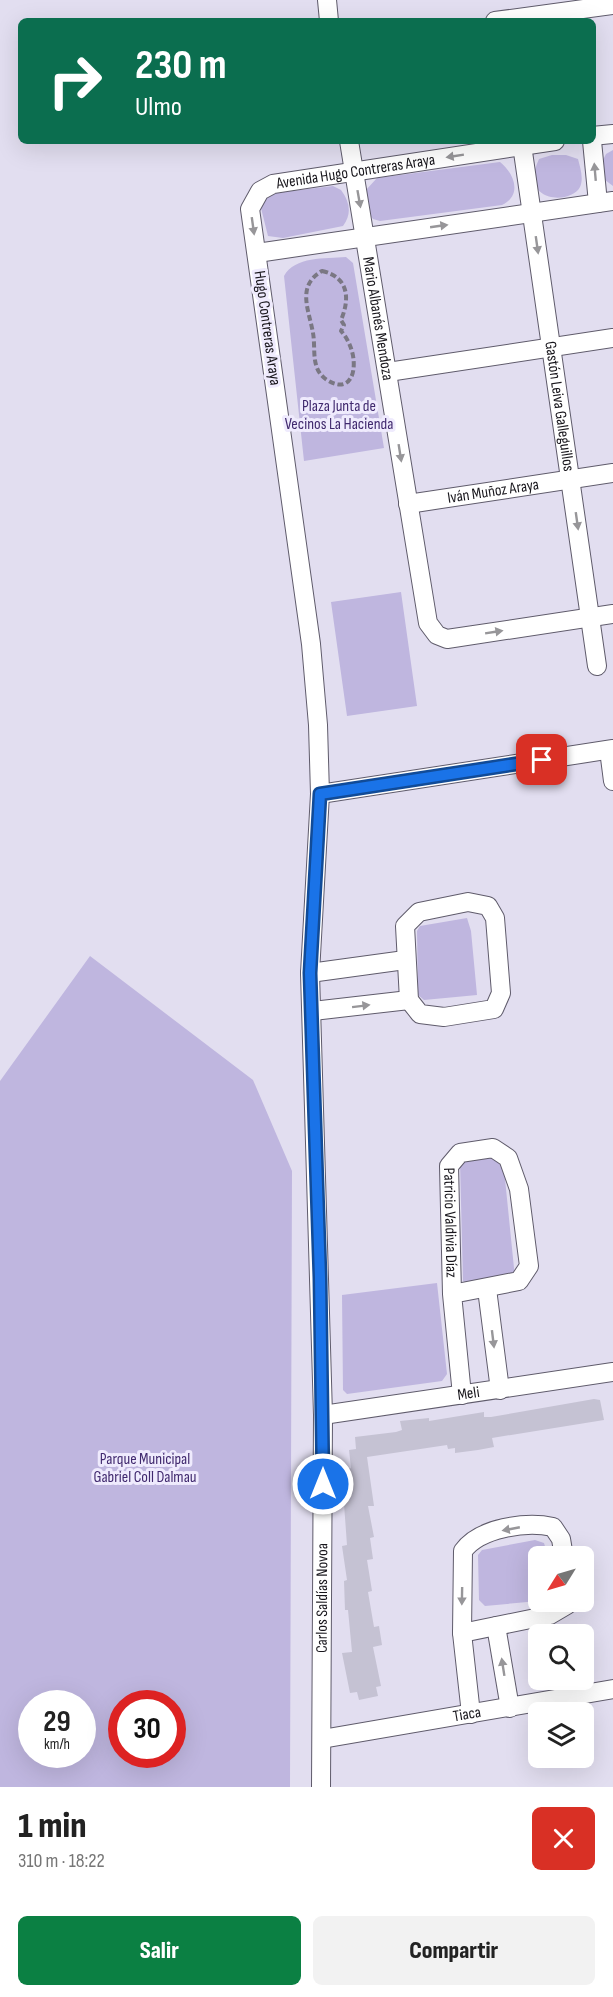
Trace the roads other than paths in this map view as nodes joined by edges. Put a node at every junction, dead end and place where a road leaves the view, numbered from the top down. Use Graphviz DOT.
graph roads {
  1 [pos="327,0"];
  2 [pos="613,5"];
  3 [pos="575,10"];
  4 [pos="329,18"];
  5 [pos="517,18"];
  6 [pos="613,134"];
  7 [pos="596,136"];
  8 [pos="350,144"];
  9 [pos="530,144"];
  10 [pos="593,144"];
  11 [pos="522,145"];
  12 [pos="355,172"];
  13 [pos="606,202"];
  14 [pos="532,213"];
  15 [pos="366,237"];
  16 [pos="257,253"];
  17 [pos="613,338"];
  18 [pos="552,347"];
  19 [pos="388,372"];
  20 [pos="613,473"];
  21 [pos="571,479"];
  22 [pos="408,504"];
  23 [pos="613,614"];
  24 [pos="590,617"];
  25 [pos="597,666"];
  26 [pos="318,725"];
  27 [pos="611,749"];
  28 [pos="613,782"];
  29 [pos="320,794"];
  30 [pos="405,960"];
  31 [pos="310,973"];
  32 [pos="409,1000"];
  33 [pos="313,1011"];
  34 [pos="487,1289"];
  35 [pos="452,1294"];
  36 [pos="613,1372"];
  37 [pos="500,1390"];
  38 [pos="462,1395"];
  39 [pos="323,1415"];
  40 [pos="562,1546"];
  41 [pos="554,1612"];
  42 [pos="496,1626"];
  43 [pos="462,1633"];
  44 [pos="613,1689"];
  45 [pos="510,1708"];
  46 [pos="471,1714"];
  47 [pos="322,1739"];
  48 [pos="321,1787"];
  1 -- 4 [label="street"];
  2 -- 3 [label="street"];
  3 -- 5 [label="street"];
  6 -- 7 [label="street"];
  8 -- 12 [label="street, Mario Albanés Mendoza"];
  9 -- 11 [label="street, Avenida Hugo Contreras Araya"];
  13 -- 10 [label="street, one-way"];
  11 -- 12 [label="street, Avenida Hugo Contreras Araya, one-way"];
  11 -- 14 [label="street, Gastón Leiva Galleguillos"];
  12 -- 15 [label="street, Mario Albanés Mendoza, one-way"];
  12 -- 16 [label="street, Avenida Hugo Contreras Araya, one-way"];
  13 -- 14 [label="street, Hugo Contreras Araya"];
  15 -- 14 [label="street, Hugo Contreras Araya, one-way"];
  14 -- 18 [label="street, Gastón Leiva Galleguillos, one-way"];
  15 -- 16 [label="street, Hugo Contreras Araya"];
  15 -- 19 [label="street, Mario Albanés Mendoza"];
  16 -- 26 [label="street, Hugo Contreras Araya"];
  17 -- 18 [label="street"];
  18 -- 19 [label="street"];
  18 -- 21 [label="street, Gastón Leiva Galleguillos"];
  19 -- 22 [label="street, Mario Albanés Mendoza, one-way"];
  20 -- 21 [label="street, Iván Muñoz Araya"];
  21 -- 22 [label="street, Iván Muñoz Araya"];
  21 -- 24 [label="street, Gastón Leiva Galleguillos, one-way"];
  22 -- 24 [label="street, Mario Albanés Mendoza, one-way"];
  23 -- 24 [label="street"];
  24 -- 25 [label="street, Gastón Leiva Galleguillos"];
  26 -- 29 [label="street, Carlos Saldías Novoa"];
  27 -- 28 [label="street"];
  27 -- 29 [label="street"];
  29 -- 31 [label="street, Carlos Saldías Novoa"];
  30 -- 31 [label="street"];
  30 -- 32 [label="street"];
  30 -- 32 [label="street"];
  31 -- 33 [label="street, Carlos Saldías Novoa"];
  33 -- 32 [label="street, one-way"];
  33 -- 39 [label="street, Carlos Saldías Novoa"];
  34 -- 35 [label="street, Patricio Valdivia Díaz"];
  34 -- 35 [label="street, Patricio Valdivia Díaz"];
  34 -- 37 [label="street, one-way"];
  35 -- 38 [label="street, Patricio Valdivia Díaz"];
  36 -- 37 [label="street, Meli"];
  37 -- 38 [label="street, Meli"];
  38 -- 39 [label="street, Meli"];
  39 -- 47 [label="street, Carlos Saldías Novoa"];
  40 -- 43 [label="street, one-way"];
  41 -- 42 [label="street"];
  42 -- 43 [label="street"];
  45 -- 42 [label="street, one-way"];
  43 -- 46 [label="street"];
  44 -- 45 [label="street, Tiaca"];
  45 -- 46 [label="street, Tiaca"];
  46 -- 47 [label="street, Tiaca"];
  47 -- 48 [label="street, Carlos Saldías Novoa"];
}
